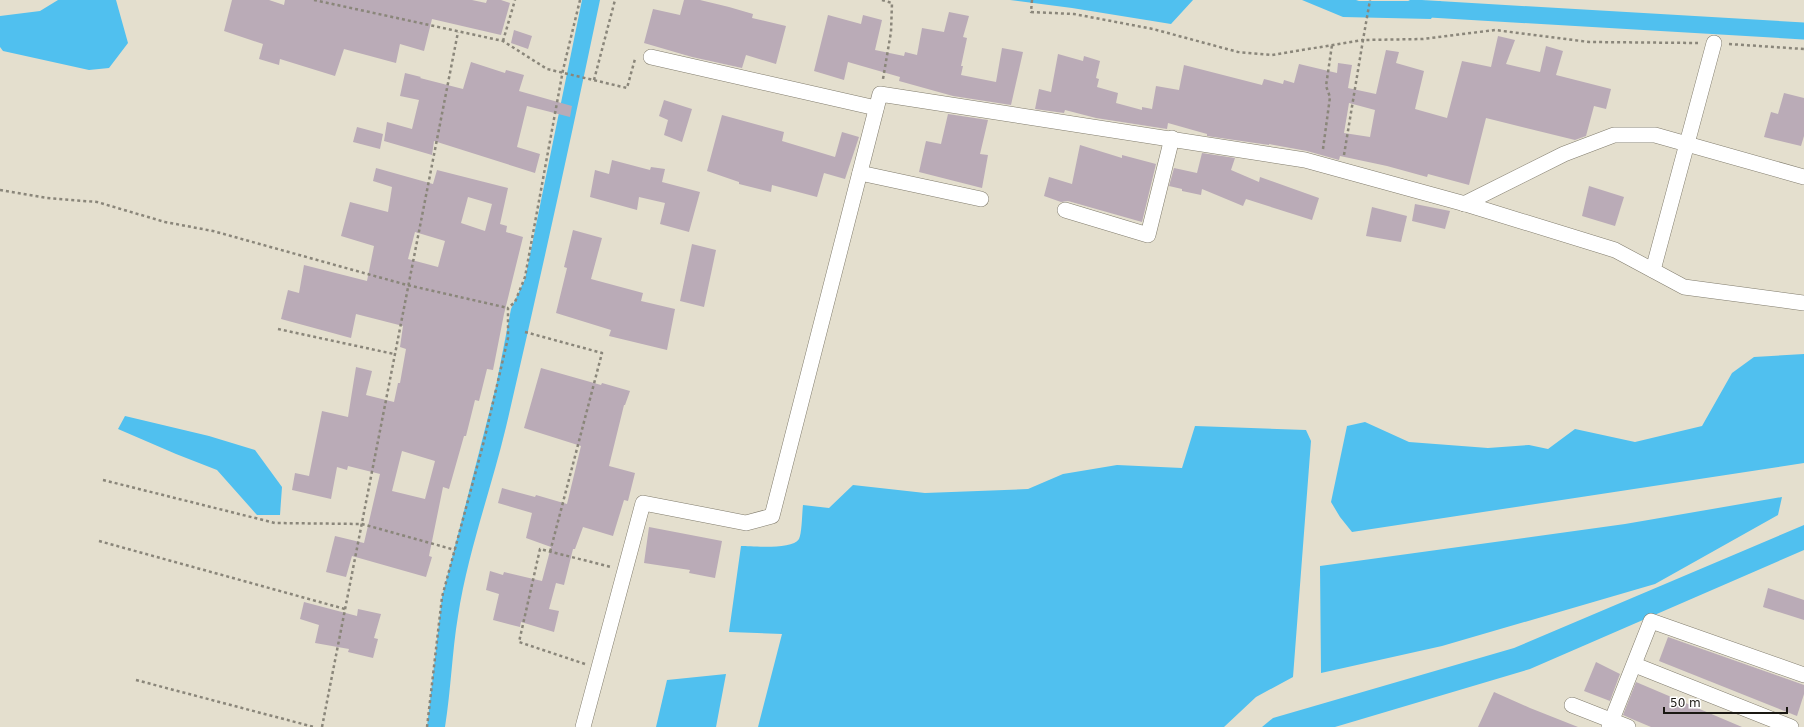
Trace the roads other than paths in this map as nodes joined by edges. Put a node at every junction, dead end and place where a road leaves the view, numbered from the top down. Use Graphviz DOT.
graph roads {
  1 [pos="1714,43"];
  2 [pos="651,57"];
  3 [pos="878,101"];
  4 [pos="1172,138"];
  5 [pos="1687,144"];
  6 [pos="860,173"];
  7 [pos="1804,177"];
  8 [pos="981,199"];
  9 [pos="1464,204"];
  10 [pos="1065,210"];
  11 [pos="1653,270"];
  12 [pos="1804,303"];
  13 [pos="1635,665"];
  14 [pos="1804,675"];
  15 [pos="1572,705"];
  16 [pos="1610,724"];
  17 [pos="583,727"];
  18 [pos="1628,727"];
  19 [pos="1791,727"];
  1 -- 5 [label="street"];
  2 -- 3 [label="street"];
  3 -- 4 [label="street"];
  3 -- 6 [label="street"];
  4 -- 9 [label="street"];
  4 -- 10 [label="street"];
  5 -- 7 [label="street"];
  5 -- 9 [label="street"];
  5 -- 11 [label="street"];
  6 -- 8 [label="street"];
  6 -- 17 [label="street"];
  9 -- 11 [label="street"];
  11 -- 12 [label="street"];
  13 -- 14 [label="street"];
  13 -- 16 [label="street"];
  13 -- 19 [label="street"];
  15 -- 16 [label="street"];
  16 -- 18 [label="street"];
}
